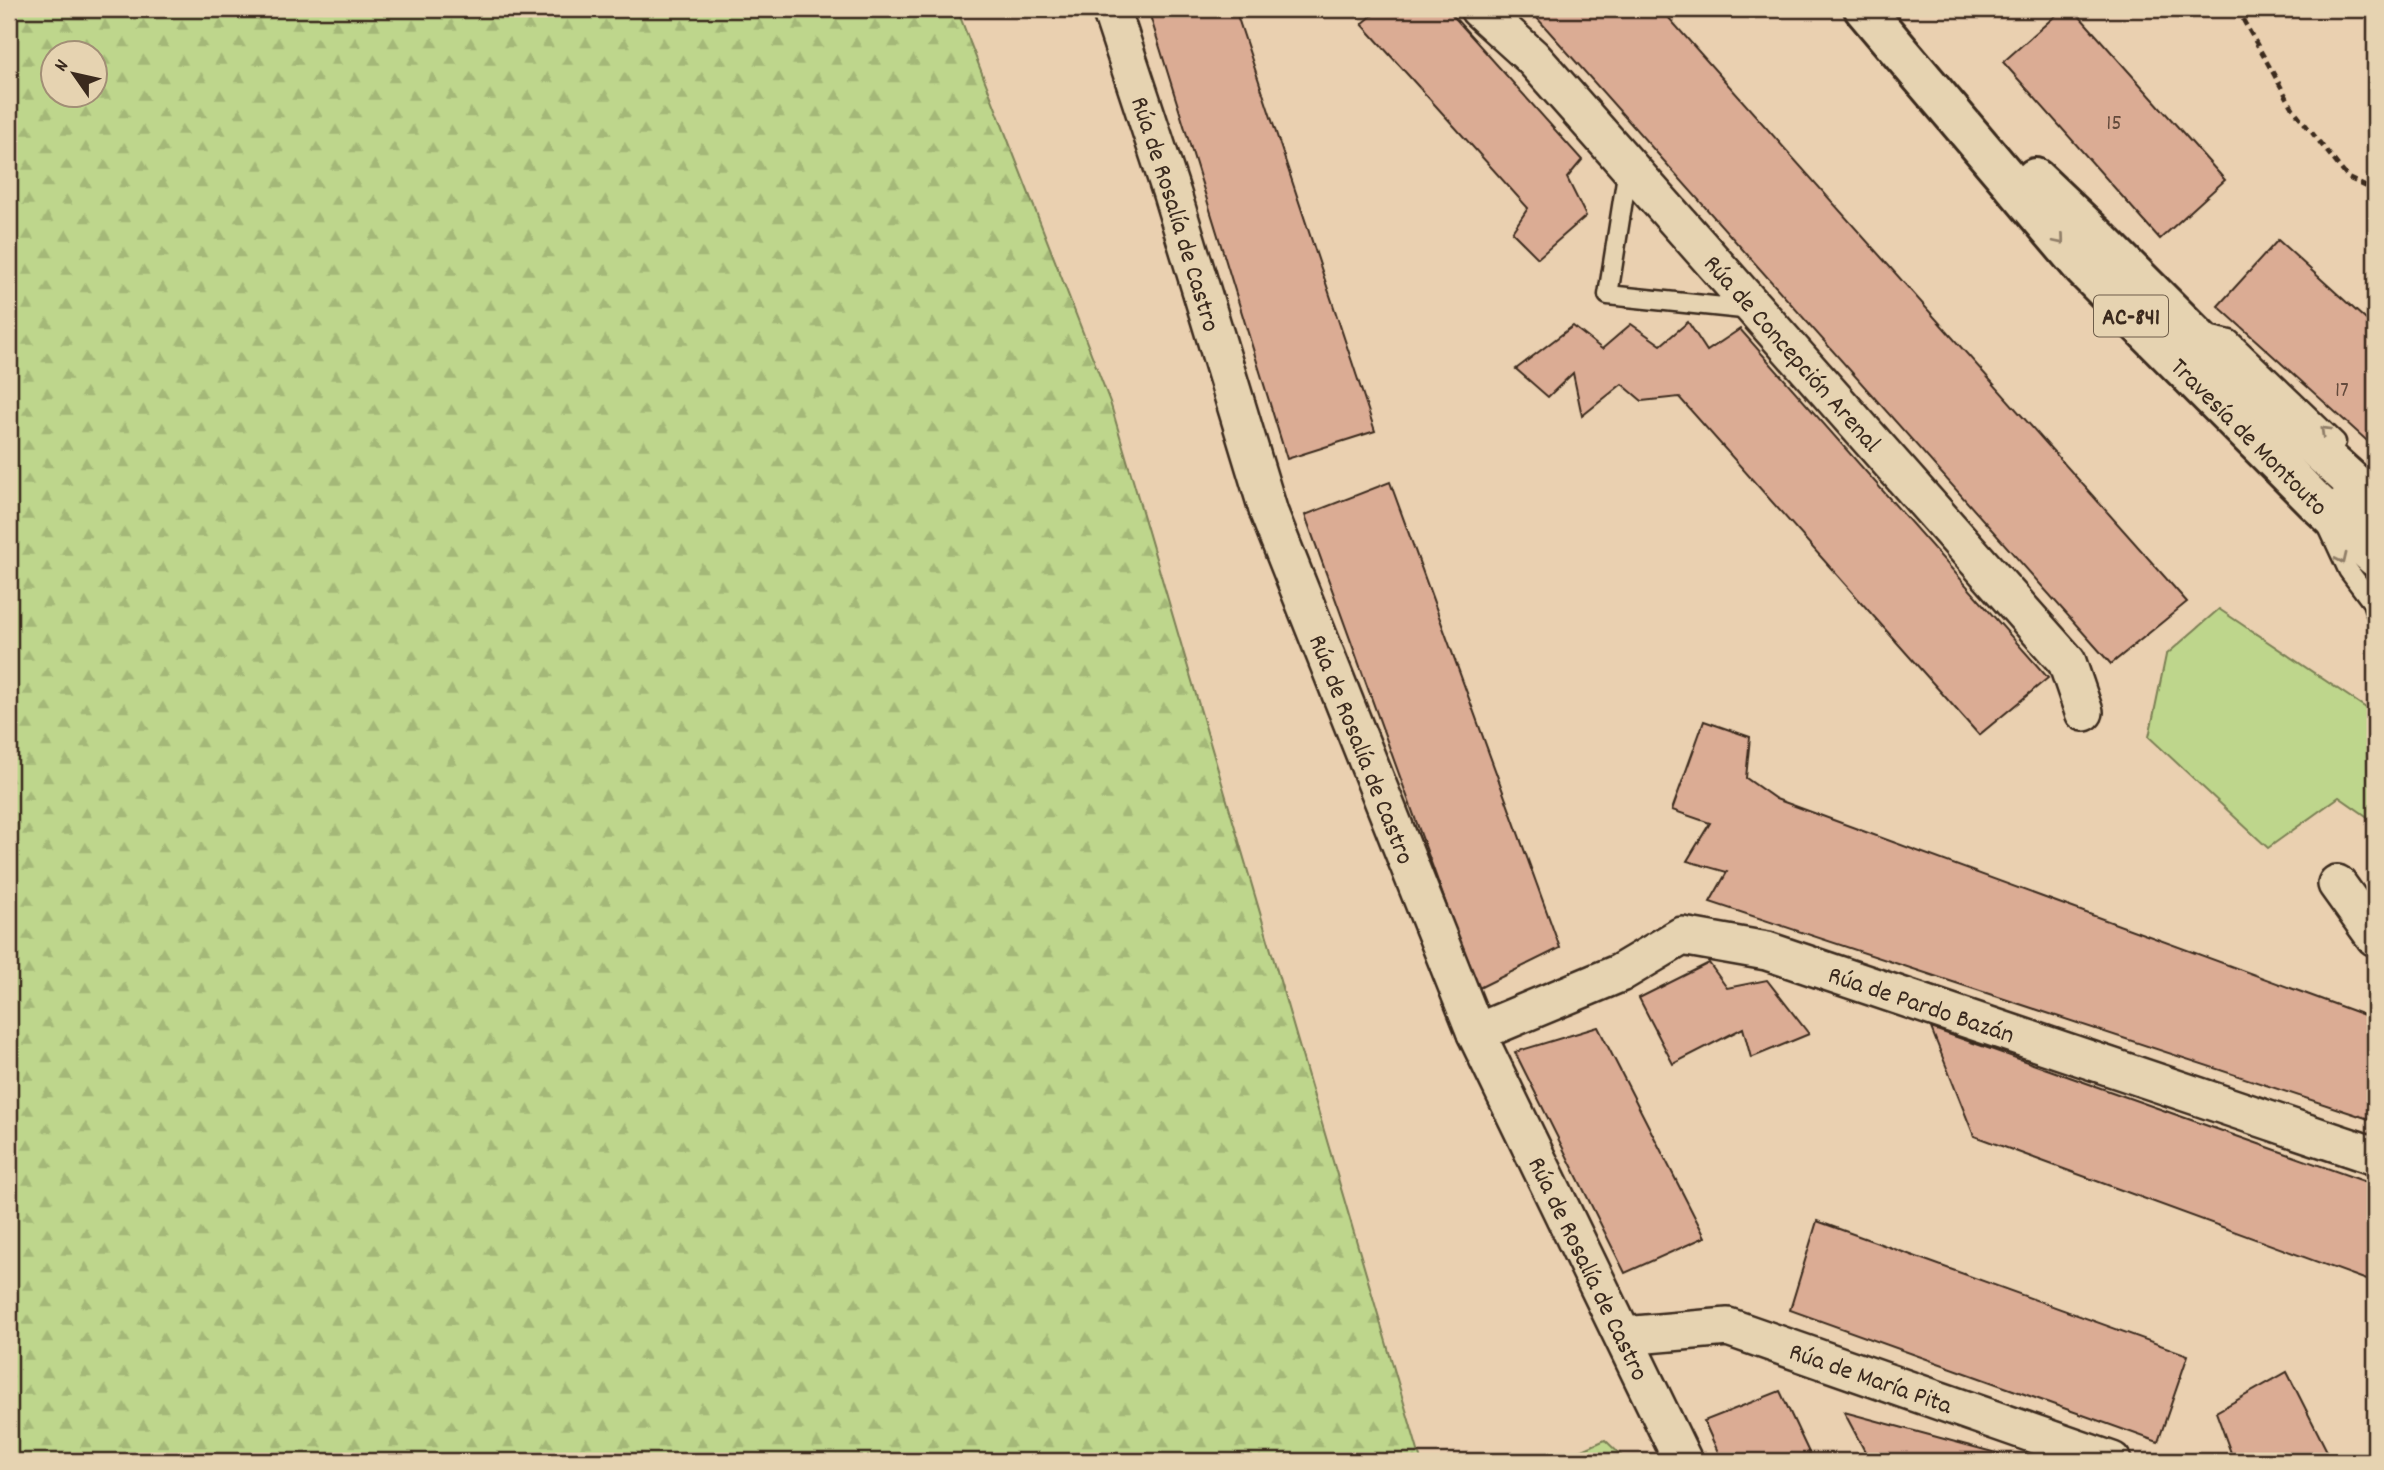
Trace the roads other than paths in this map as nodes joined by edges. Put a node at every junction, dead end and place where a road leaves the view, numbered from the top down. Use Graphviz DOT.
graph roads {
  1 [pos="1111,9"];
  2 [pos="1479,9"];
  3 [pos="1864,9"];
  4 [pos="1906,57"];
  5 [pos="1628,166"];
  6 [pos="1755,310"];
  7 [pos="2192,331"];
  8 [pos="2241,381"];
  9 [pos="2351,455"];
  10 [pos="2316,502"];
  11 [pos="2375,502"];
  12 [pos="2375,530"];
  13 [pos="2375,557"];
  14 [pos="2374,604"];
  15 [pos="2084,712"];
  16 [pos="2337,884"];
  17 [pos="2375,937"];
  18 [pos="1476,1033"];
  19 [pos="2375,1156"];
  20 [pos="1624,1336"];
  21 [pos="1682,1461"];
  22 [pos="2112,1461"];
  1 -- 18 [label="street, Rúa de Rosalía de Castro"];
  2 -- 5 [label="street, Rúa de Concepción Arenal"];
  3 -- 4 [label="main road, Travesía de Montouto / AC-841"];
  4 -- 7 [label="main road, Travesía de Montouto / AC-841"];
  4 -- 10 [label="main road, Travesía de Montouto / AC-841, one-way"];
  5 -- 6 [label="street, Rúa de Concepción Arenal"];
  5 -- 6 [label="lane"];
  6 -- 15 [label="street, Rúa de Concepción Arenal"];
  7 -- 8 [label="main road, Travesía de Montouto / AC-841"];
  9 -- 7 [label="lane, one-way"];
  8 -- 11 [label="main road, Travesía de Montouto / AC-841"];
  8 -- 12 [label="lane"];
  10 -- 13 [label="main road, Travesía de Montouto / AC-841"];
  10 -- 14 [label="lane, one-way"];
  16 -- 17 [label="street"];
  18 -- 19 [label="street, Rúa de Pardo Bazán"];
  18 -- 20 [label="street, Rúa de Rosalía de Castro"];
  20 -- 21 [label="street, Rúa de Rosalía de Castro"];
  20 -- 22 [label="street, Rúa de María Pita"];
}
